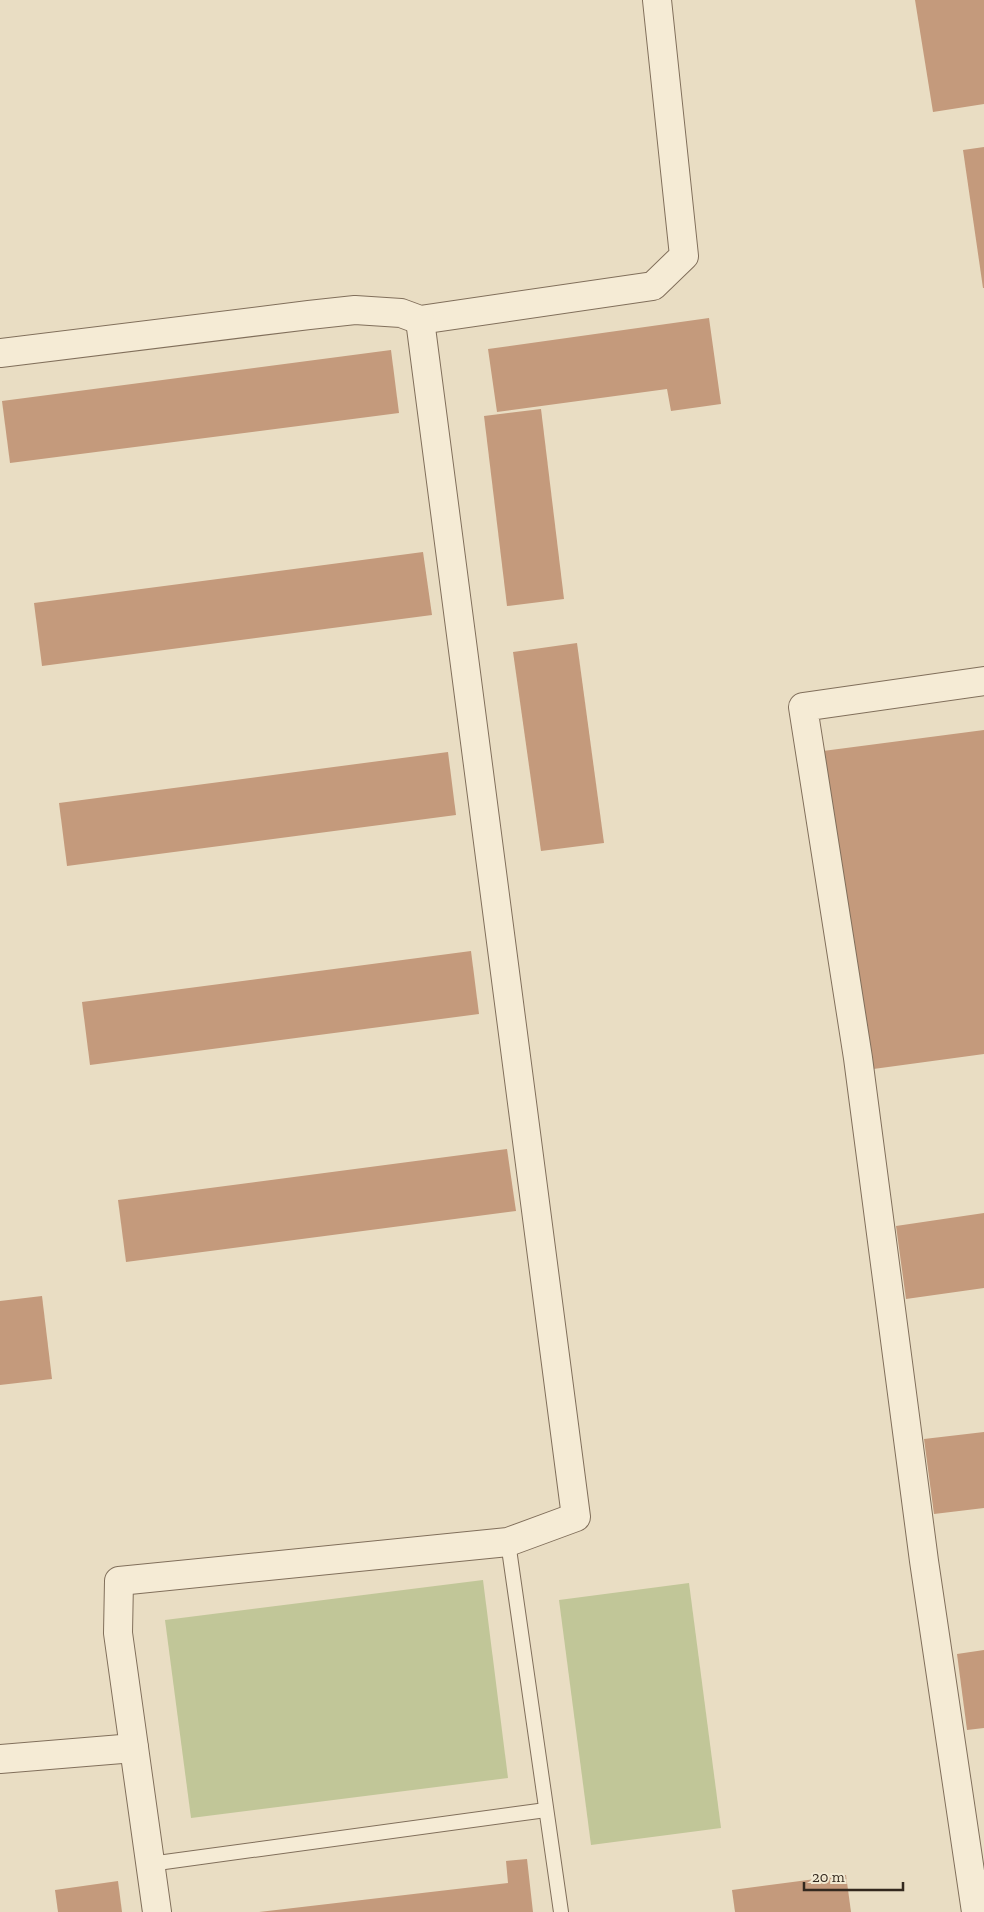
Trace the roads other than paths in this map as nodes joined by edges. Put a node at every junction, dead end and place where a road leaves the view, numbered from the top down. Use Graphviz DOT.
graph roads {
  1 [pos="657,0"];
  2 [pos="420,320"];
  3 [pos="0,353"];
  4 [pos="984,681"];
  5 [pos="508,1542"];
  6 [pos="134,1748"];
  7 [pos="0,1759"];
  8 [pos="546,1810"];
  9 [pos="150,1864"];
  10 [pos="157,1912"];
  11 [pos="561,1912"];
  12 [pos="976,1912"];
  1 -- 2 [label="street"];
  2 -- 3 [label="street"];
  2 -- 5 [label="street"];
  4 -- 12 [label="street"];
  5 -- 6 [label="street"];
  5 -- 8 [label="lane"];
  6 -- 7 [label="street"];
  6 -- 9 [label="street"];
  8 -- 9 [label="lane"];
  8 -- 11 [label="lane"];
  9 -- 10 [label="street"];
}
